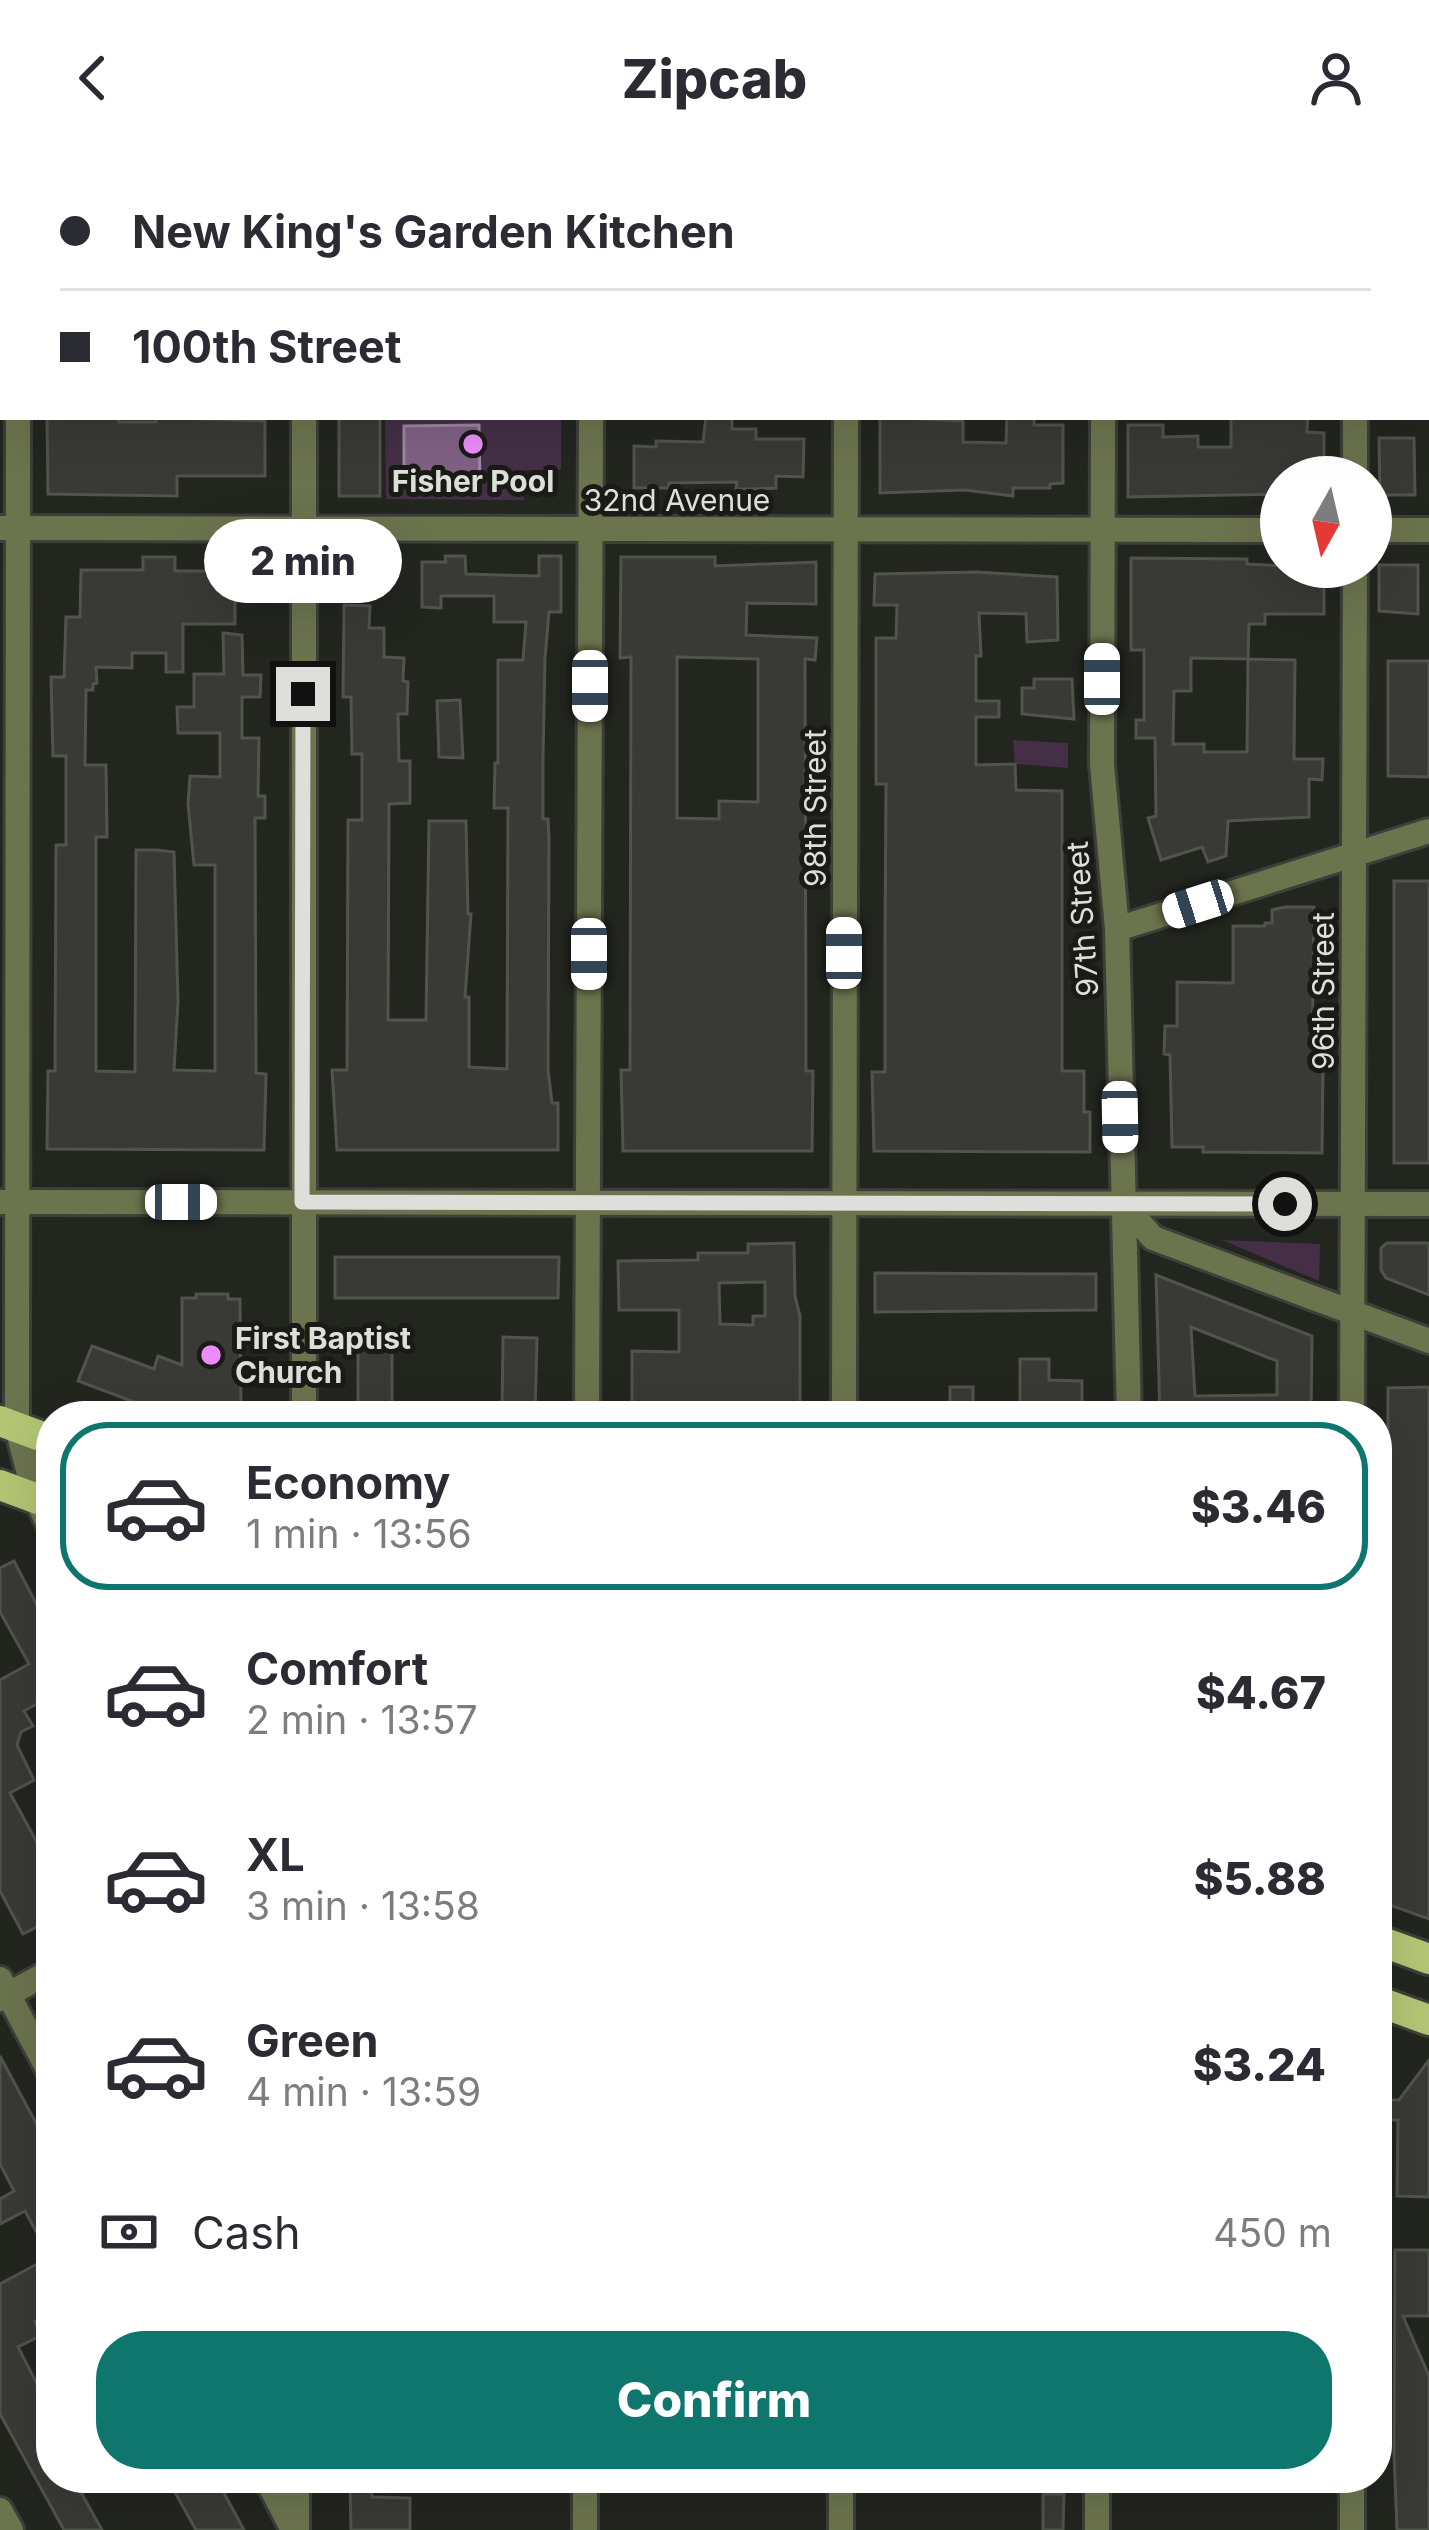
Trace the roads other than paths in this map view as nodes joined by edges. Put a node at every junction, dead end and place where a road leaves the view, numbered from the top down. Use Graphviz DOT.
graph roads {
  1 [pos="18,420"];
  2 [pos="304,420"];
  3 [pos="591,420"];
  4 [pos="846,420"];
  5 [pos="1103,420"];
  6 [pos="1355,420"];
  7 [pos="1354,456"];
  8 [pos="9,528"];
  9 [pos="304,529"];
  10 [pos="590,530"];
  11 [pos="846,530"];
  12 [pos="1260,530"];
  13 [pos="1392,530"];
  14 [pos="1429,530"];
  15 [pos="1103,531"];
  16 [pos="1355,588"];
  17 [pos="1429,831"];
  18 [pos="1354,854"];
  19 [pos="1117,928"];
  20 [pos="7,1201"];
  21 [pos="302,1202"];
  22 [pos="588,1203"];
  23 [pos="844,1203"];
  24 [pos="1123,1204"];
  25 [pos="1352,1204"];
  26 [pos="1429,1204"];
  27 [pos="1352,1312"];
  28 [pos="1429,1341"];
  29 [pos="304,1401"];
  30 [pos="587,1401"];
  31 [pos="844,1401"];
  32 [pos="1129,1401"];
  33 [pos="1352,1401"];
  34 [pos="8,1425"];
  35 [pos="0,1485"];
  36 [pos="36,1485"];
  37 [pos="36,1498"];
  38 [pos="1392,1945"];
  39 [pos="1429,1959"];
  40 [pos="36,1977"];
  41 [pos="3,1991"];
  42 [pos="1392,2006"];
  43 [pos="1429,2020"];
  44 [pos="36,2049"];
  45 [pos="274,2493"];
  46 [pos="297,2493"];
  47 [pos="585,2493"];
  48 [pos="842,2493"];
  49 [pos="1097,2493"];
  50 [pos="1352,2493"];
  51 [pos="0,2510"];
  52 [pos="11,2530"];
  53 [pos="295,2530"];
  54 [pos="585,2530"];
  55 [pos="841,2530"];
  56 [pos="1097,2530"];
  57 [pos="1352,2530"];
  1 -- 8 [label="street"];
  2 -- 9 [label="street"];
  3 -- 10 [label="street"];
  4 -- 11 [label="street, 98th Street"];
  5 -- 15 [label="street, 97th Street"];
  6 -- 7 [label="street"];
  8 -- 9 [label="street, 32nd Avenue"];
  8 -- 20 [label="street"];
  9 -- 10 [label="street, 32nd Avenue"];
  9 -- 21 [label="street"];
  10 -- 11 [label="street, 32nd Avenue"];
  10 -- 22 [label="street"];
  11 -- 15 [label="street, 32nd Avenue"];
  11 -- 23 [label="street, 98th Street"];
  12 -- 15 [label="street, 32nd Avenue"];
  13 -- 14 [label="street"];
  15 -- 19 [label="street, 97th Street"];
  16 -- 18 [label="street, 96th Street"];
  17 -- 18 [label="street"];
  18 -- 19 [label="street"];
  18 -- 25 [label="street, 96th Street"];
  19 -- 24 [label="street, 97th Street"];
  20 -- 21 [label="street"];
  20 -- 34 [label="street"];
  21 -- 22 [label="street"];
  21 -- 29 [label="street"];
  22 -- 23 [label="street"];
  22 -- 30 [label="street"];
  23 -- 24 [label="street"];
  23 -- 31 [label="street, 98th Street"];
  24 -- 25 [label="street"];
  24 -- 27 [label="street"];
  24 -- 32 [label="street, 97th Street"];
  25 -- 26 [label="street"];
  25 -- 27 [label="street, 96th Street"];
  27 -- 28 [label="street"];
  27 -- 33 [label="street, 96th Street"];
  34 -- 36 [label="street"];
  35 -- 37 [label="main road"];
  38 -- 39 [label="main road"];
  40 -- 41 [label="street"];
  41 -- 44 [label="street"];
  42 -- 43 [label="main road"];
  45 -- 53 [label="street"];
  46 -- 53 [label="street"];
  47 -- 54 [label="street"];
  48 -- 55 [label="street"];
  49 -- 56 [label="street"];
  50 -- 57 [label="street"];
  51 -- 52 [label="street"];
}
